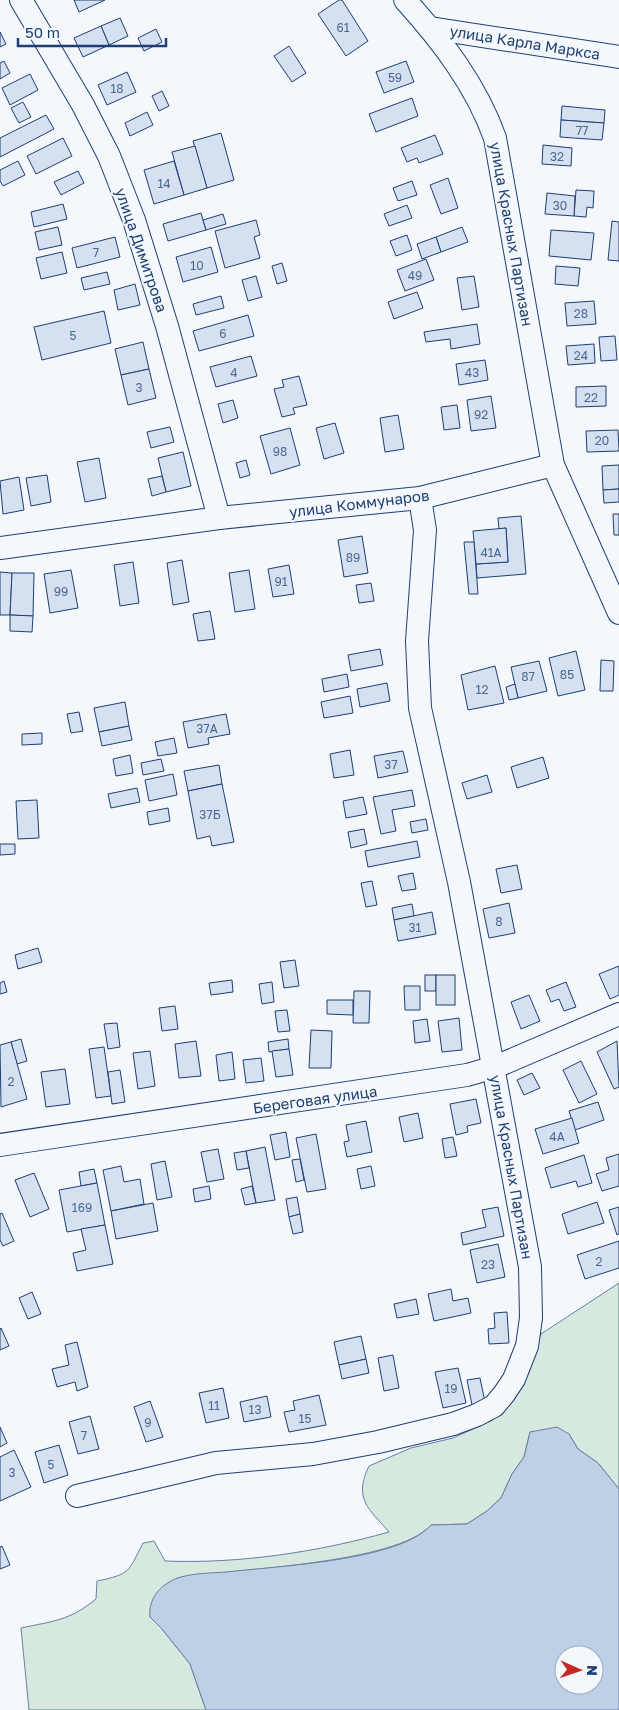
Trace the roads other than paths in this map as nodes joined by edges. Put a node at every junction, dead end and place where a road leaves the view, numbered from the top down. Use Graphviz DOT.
graph roads {
  1 [pos="21,0"];
  2 [pos="405,0"];
  3 [pos="430,28"];
  4 [pos="619,57"];
  5 [pos="553,464"];
  6 [pos="420,498"];
  7 [pos="219,518"];
  8 [pos="0,548"];
  9 [pos="619,613"];
  10 [pos="619,1014"];
  11 [pos="495,1067"];
  12 [pos="0,1145"];
  13 [pos="77,1496"];
  1 -- 7 [label="street, улица Димитрова"];
  2 -- 3 [label="street, улица Красных Партизан"];
  3 -- 4 [label="street, улица Карла Маркса"];
  3 -- 5 [label="street, улица Красных Партизан"];
  5 -- 6 [label="street, улица Коммунаров"];
  5 -- 9 [label="street"];
  6 -- 7 [label="street, улица Коммунаров"];
  6 -- 11 [label="street, улица Красных Партизан"];
  7 -- 8 [label="street, улица Коммунаров"];
  10 -- 11 [label="street, Береговая улица"];
  11 -- 12 [label="street, Береговая улица"];
  11 -- 13 [label="street, улица Красных Партизан"];
}
